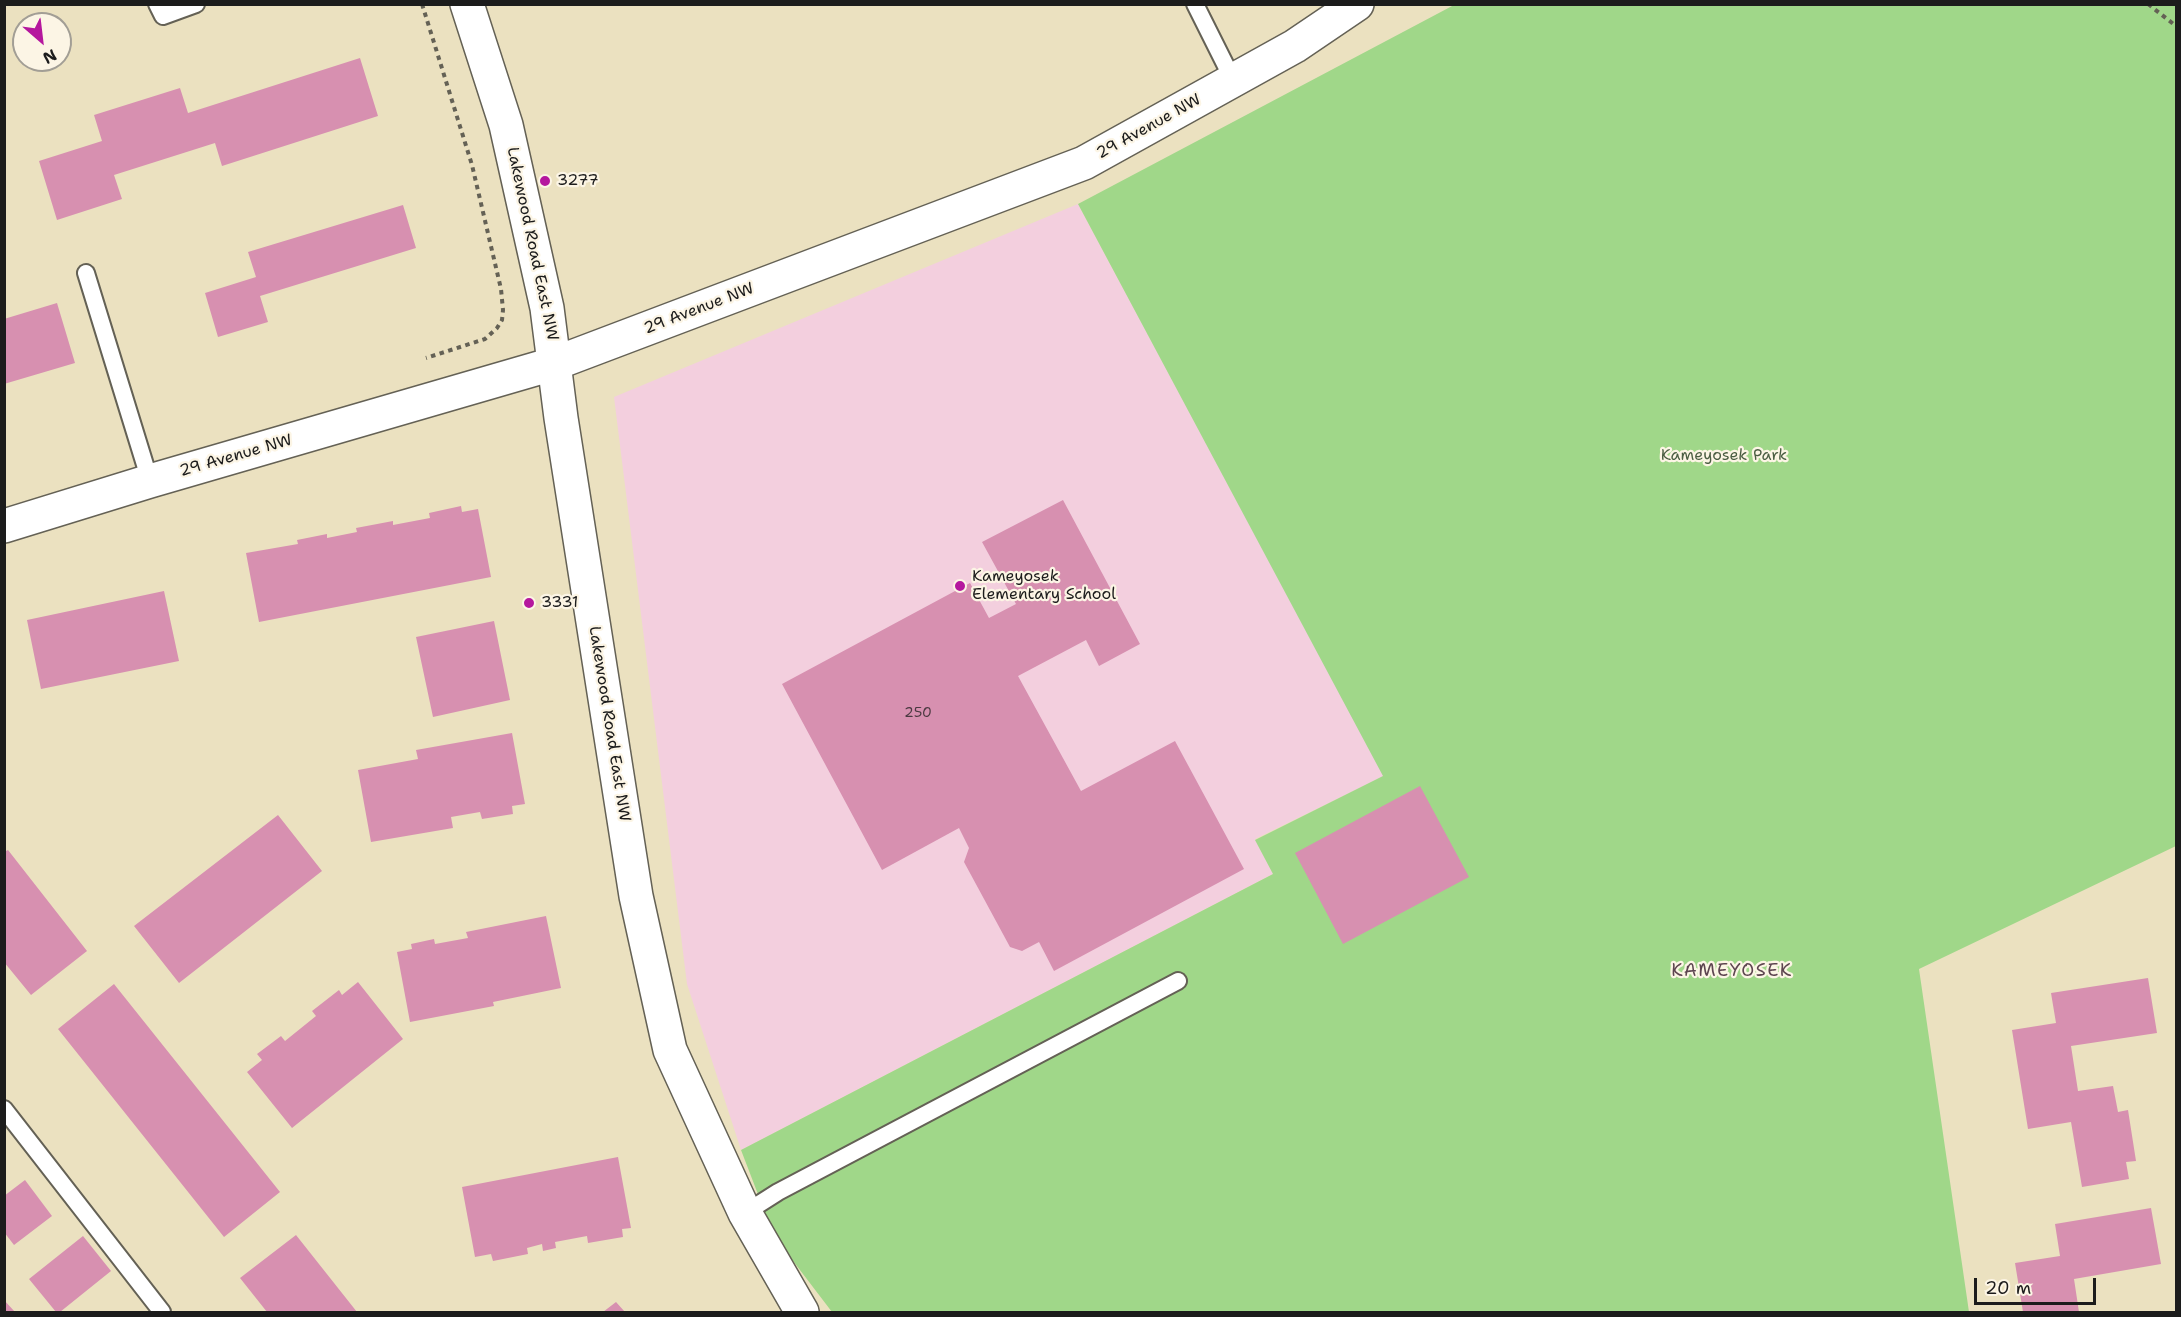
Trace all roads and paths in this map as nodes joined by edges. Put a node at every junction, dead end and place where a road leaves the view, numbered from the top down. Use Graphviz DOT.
graph roads {
  1 [pos="157,4"];
  2 [pos="196,4"];
  3 [pos="422,4"];
  4 [pos="467,4"];
  5 [pos="1195,4"];
  6 [pos="1357,4"];
  7 [pos="2148,4"];
  8 [pos="2176,26"];
  9 [pos="1233,80"];
  10 [pos="86,273"];
  11 [pos="419,361"];
  12 [pos="556,363"];
  13 [pos="150,481"];
  14 [pos="4,526"];
  15 [pos="1178,981"];
  16 [pos="4,1109"];
  17 [pos="745,1214"];
  18 [pos="162,1312"];
  19 [pos="802,1312"];
  1 -- 2 [label="lane"];
  3 -- 11 [label="path"];
  4 -- 12 [label="street, Lakewood Road East NW"];
  5 -- 9 [label="lane"];
  6 -- 9 [label="street, 29 Avenue NW"];
  7 -- 8 [label="path"];
  9 -- 12 [label="street, 29 Avenue NW"];
  10 -- 13 [label="lane"];
  12 -- 13 [label="street, 29 Avenue NW"];
  12 -- 17 [label="street, Lakewood Road East NW"];
  13 -- 14 [label="street, 29 Avenue NW"];
  15 -- 17 [label="lane"];
  16 -- 18 [label="lane"];
  17 -- 19 [label="street, Lakewood Road East NW"];
}
